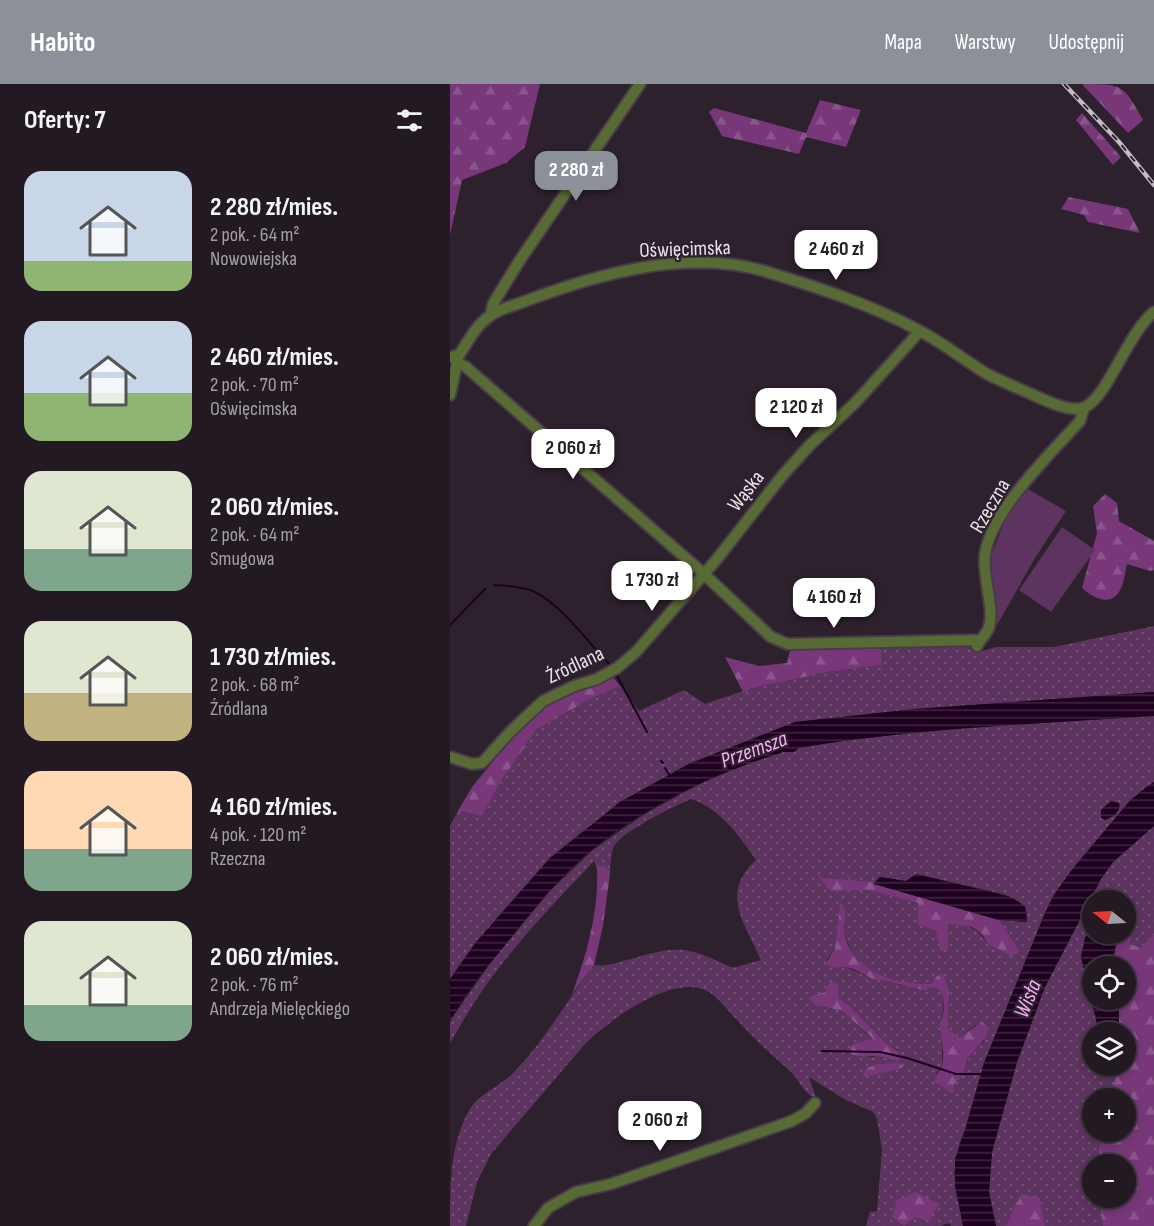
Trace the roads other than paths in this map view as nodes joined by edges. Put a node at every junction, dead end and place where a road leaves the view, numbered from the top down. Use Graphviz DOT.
graph roads {
  1 [pos="640,84"];
  2 [pos="1154,312"];
  3 [pos="491,315"];
  4 [pos="920,331"];
  5 [pos="456,358"];
  6 [pos="450,395"];
  7 [pos="1084,408"];
  8 [pos="704,574"];
  9 [pos="450,757"];
  10 [pos="815,1103"];
  11 [pos="534,1226"];
  1 -- 3 [label="street"];
  2 -- 7 [label="street"];
  3 -- 4 [label="street, Oświęcimska"];
  3 -- 5 [label="street, Oświęcimska"];
  4 -- 7 [label="street, Oświęcimska"];
  4 -- 8 [label="street, Wąska"];
  5 -- 6 [label="street"];
  5 -- 8 [label="street, Rzeczna"];
  7 -- 8 [label="street, Rzeczna"];
  8 -- 9 [label="street, Źródlana"];
  10 -- 11 [label="street"];
}
